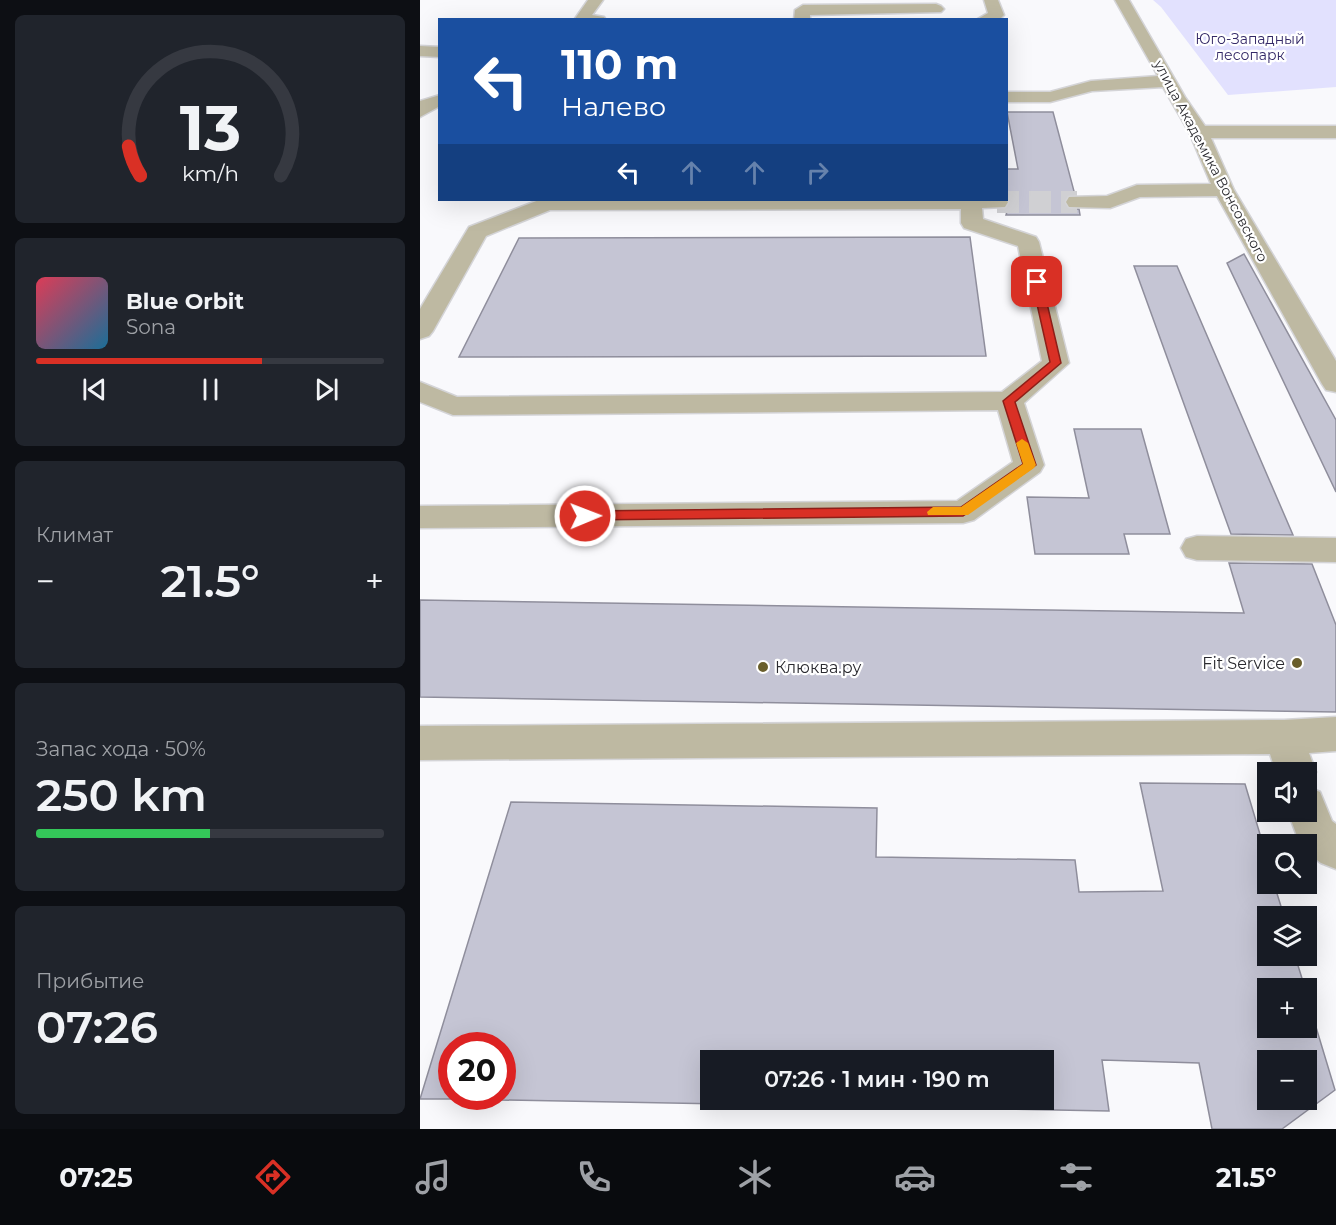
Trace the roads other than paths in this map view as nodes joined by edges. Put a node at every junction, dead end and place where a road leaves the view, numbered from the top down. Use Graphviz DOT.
graph roads {
  1 [pos="596,0"];
  2 [pos="992,0"];
  3 [pos="1122,0"];
  4 [pos="936,9"];
  5 [pos="581,18"];
  6 [pos="802,18"];
  7 [pos="988,18"];
  8 [pos="420,51"];
  9 [pos="438,52"];
  10 [pos="1169,81"];
  11 [pos="1008,97"];
  12 [pos="438,101"];
  13 [pos="420,111"];
  14 [pos="1199,132"];
  15 [pos="1336,132"];
  16 [pos="1224,190"];
  17 [pos="1077,202"];
  18 [pos="420,331"];
  19 [pos="1336,384"];
  20 [pos="420,391"];
  21 [pos="1009,401"];
  22 [pos="420,517"];
  23 [pos="1197,548"];
  24 [pos="1336,550"];
  25 [pos="1336,734"];
  26 [pos="1284,737"];
  27 [pos="420,742"];
  28 [pos="1293,762"];
  29 [pos="1312,822"];
  30 [pos="1336,849"];
  1 -- 5 [label="street"];
  2 -- 7 [label="street"];
  3 -- 10 [label="street, улица Академика Вонсовского"];
  4 -- 6 [label="street"];
  8 -- 9 [label="street"];
  10 -- 11 [label="street"];
  10 -- 14 [label="street, улица Академика Вонсовского"];
  12 -- 13 [label="street"];
  14 -- 15 [label="street"];
  14 -- 16 [label="street, улица Академика Вонсовского"];
  16 -- 17 [label="street"];
  16 -- 19 [label="street, улица Академика Вонсовского"];
  18 -- 21 [label="street"];
  20 -- 21 [label="street"];
  21 -- 22 [label="street"];
  23 -- 24 [label="street"];
  25 -- 26 [label="street"];
  26 -- 27 [label="street"];
  26 -- 28 [label="street"];
  29 -- 30 [label="street"];
}
